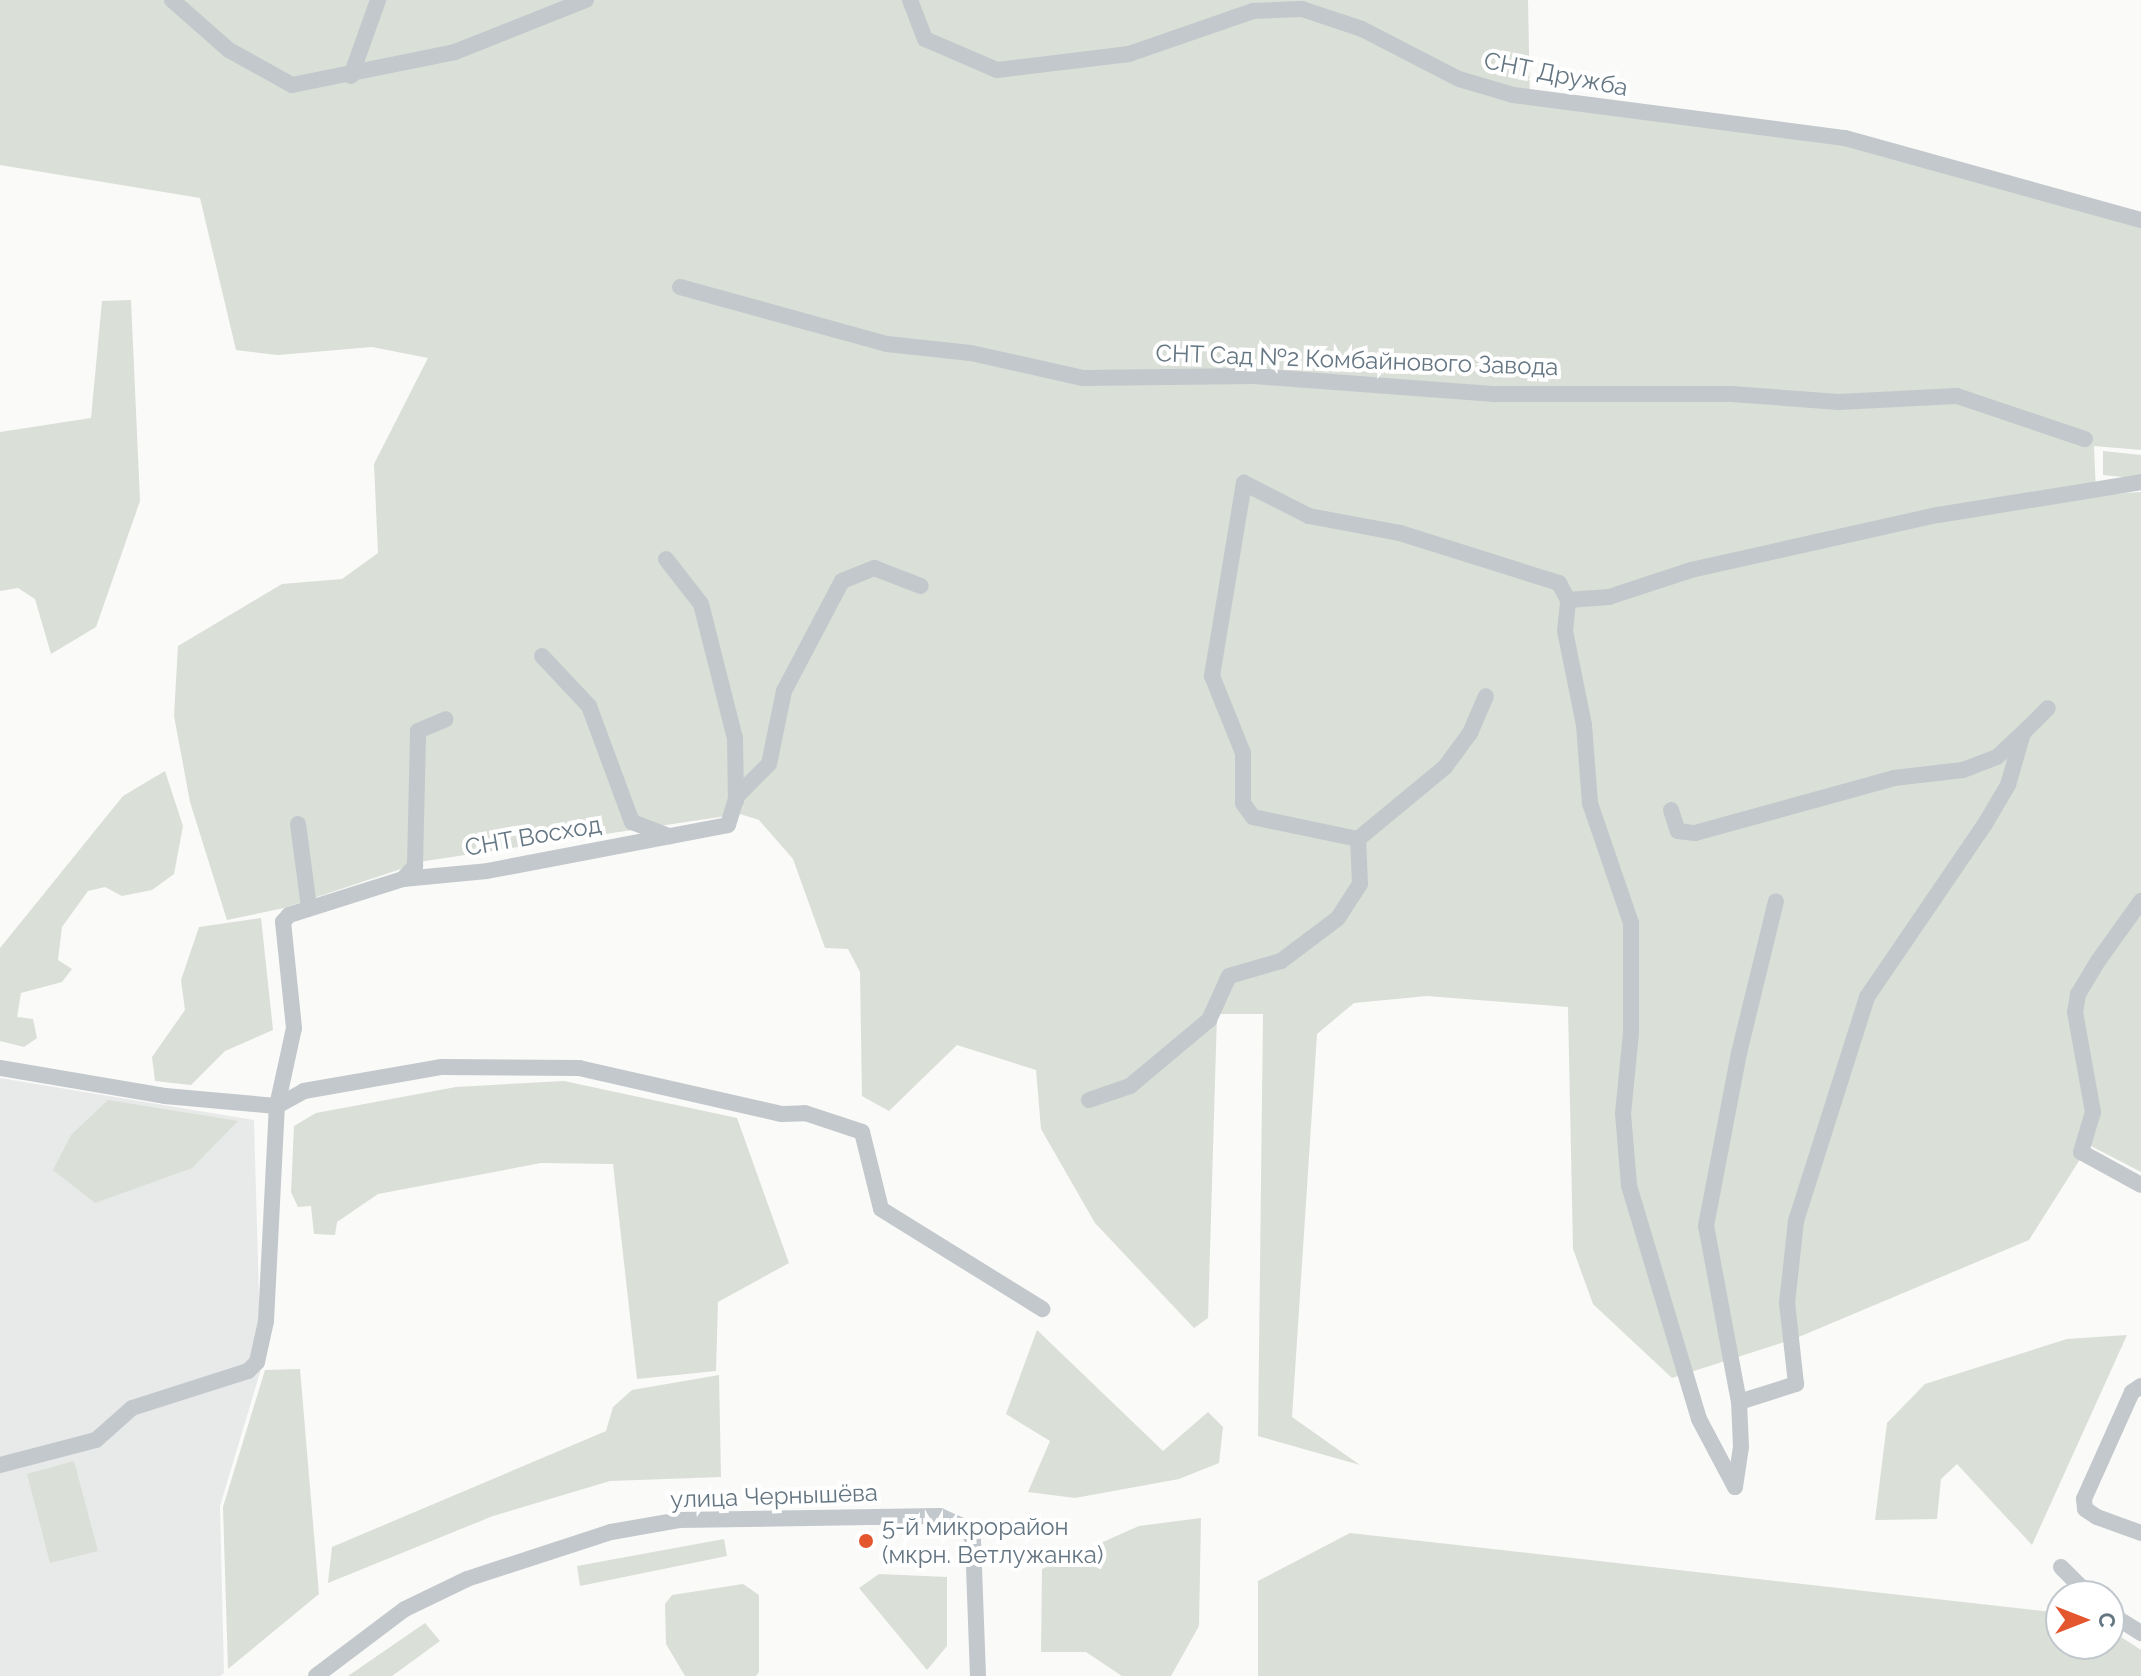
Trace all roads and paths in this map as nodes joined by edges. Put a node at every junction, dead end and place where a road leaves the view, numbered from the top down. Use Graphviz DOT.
graph roads {
  1 [pos="172,0"];
  2 [pos="378,0"];
  3 [pos="586,0"];
  4 [pos="910,0"];
  5 [pos="351,76"];
  6 [pos="2141,220"];
  7 [pos="680,287"];
  8 [pos="2085,439"];
  9 [pos="2141,482"];
  10 [pos="666,559"];
  11 [pos="921,586"];
  12 [pos="1568,600"];
  13 [pos="542,656"];
  14 [pos="1486,696"];
  15 [pos="2048,708"];
  16 [pos="446,719"];
  17 [pos="2023,733"];
  18 [pos="737,796"];
  19 [pos="1671,810"];
  20 [pos="298,824"];
  21 [pos="670,836"];
  22 [pos="1358,839"];
  23 [pos="403,879"];
  24 [pos="1776,901"];
  25 [pos="2141,901"];
  26 [pos="309,908"];
  27 [pos="0,1068"];
  28 [pos="1089,1100"];
  29 [pos="277,1106"];
  30 [pos="2141,1185"];
  31 [pos="1042,1309"];
  32 [pos="2141,1386"];
  33 [pos="1739,1402"];
  34 [pos="0,1465"];
  35 [pos="2141,1533"];
  36 [pos="2061,1567"];
  37 [pos="2074,1580"];
  38 [pos="316,1676"];
  39 [pos="978,1676"];
  1 -- 5 [label="street"];
  2 -- 5 [label="street"];
  3 -- 5 [label="street"];
  4 -- 6 [label="street, СНТ Дружба"];
  7 -- 8 [label="street, СНТ Сад №2 Комбайнового Завода"];
  9 -- 12 [label="street"];
  10 -- 18 [label="street"];
  11 -- 18 [label="street, СНТ Восход"];
  12 -- 22 [label="street"];
  12 -- 33 [label="street"];
  13 -- 21 [label="street, СНТ Восход"];
  14 -- 22 [label="street"];
  15 -- 17 [label="street"];
  16 -- 23 [label="street"];
  17 -- 19 [label="street"];
  17 -- 33 [label="street"];
  18 -- 21 [label="street, СНТ Восход"];
  20 -- 26 [label="street"];
  21 -- 23 [label="street, СНТ Восход"];
  22 -- 28 [label="street"];
  23 -- 26 [label="street, СНТ Восход"];
  24 -- 33 [label="street"];
  25 -- 30 [label="street"];
  26 -- 29 [label="street, СНТ Восход"];
  27 -- 29 [label="street"];
  29 -- 31 [label="street"];
  29 -- 34 [label="street"];
  32 -- 35 [label="street"];
  36 -- 37 [label="street"];
  38 -- 39 [label="street, улица Чернышёва"];
}
